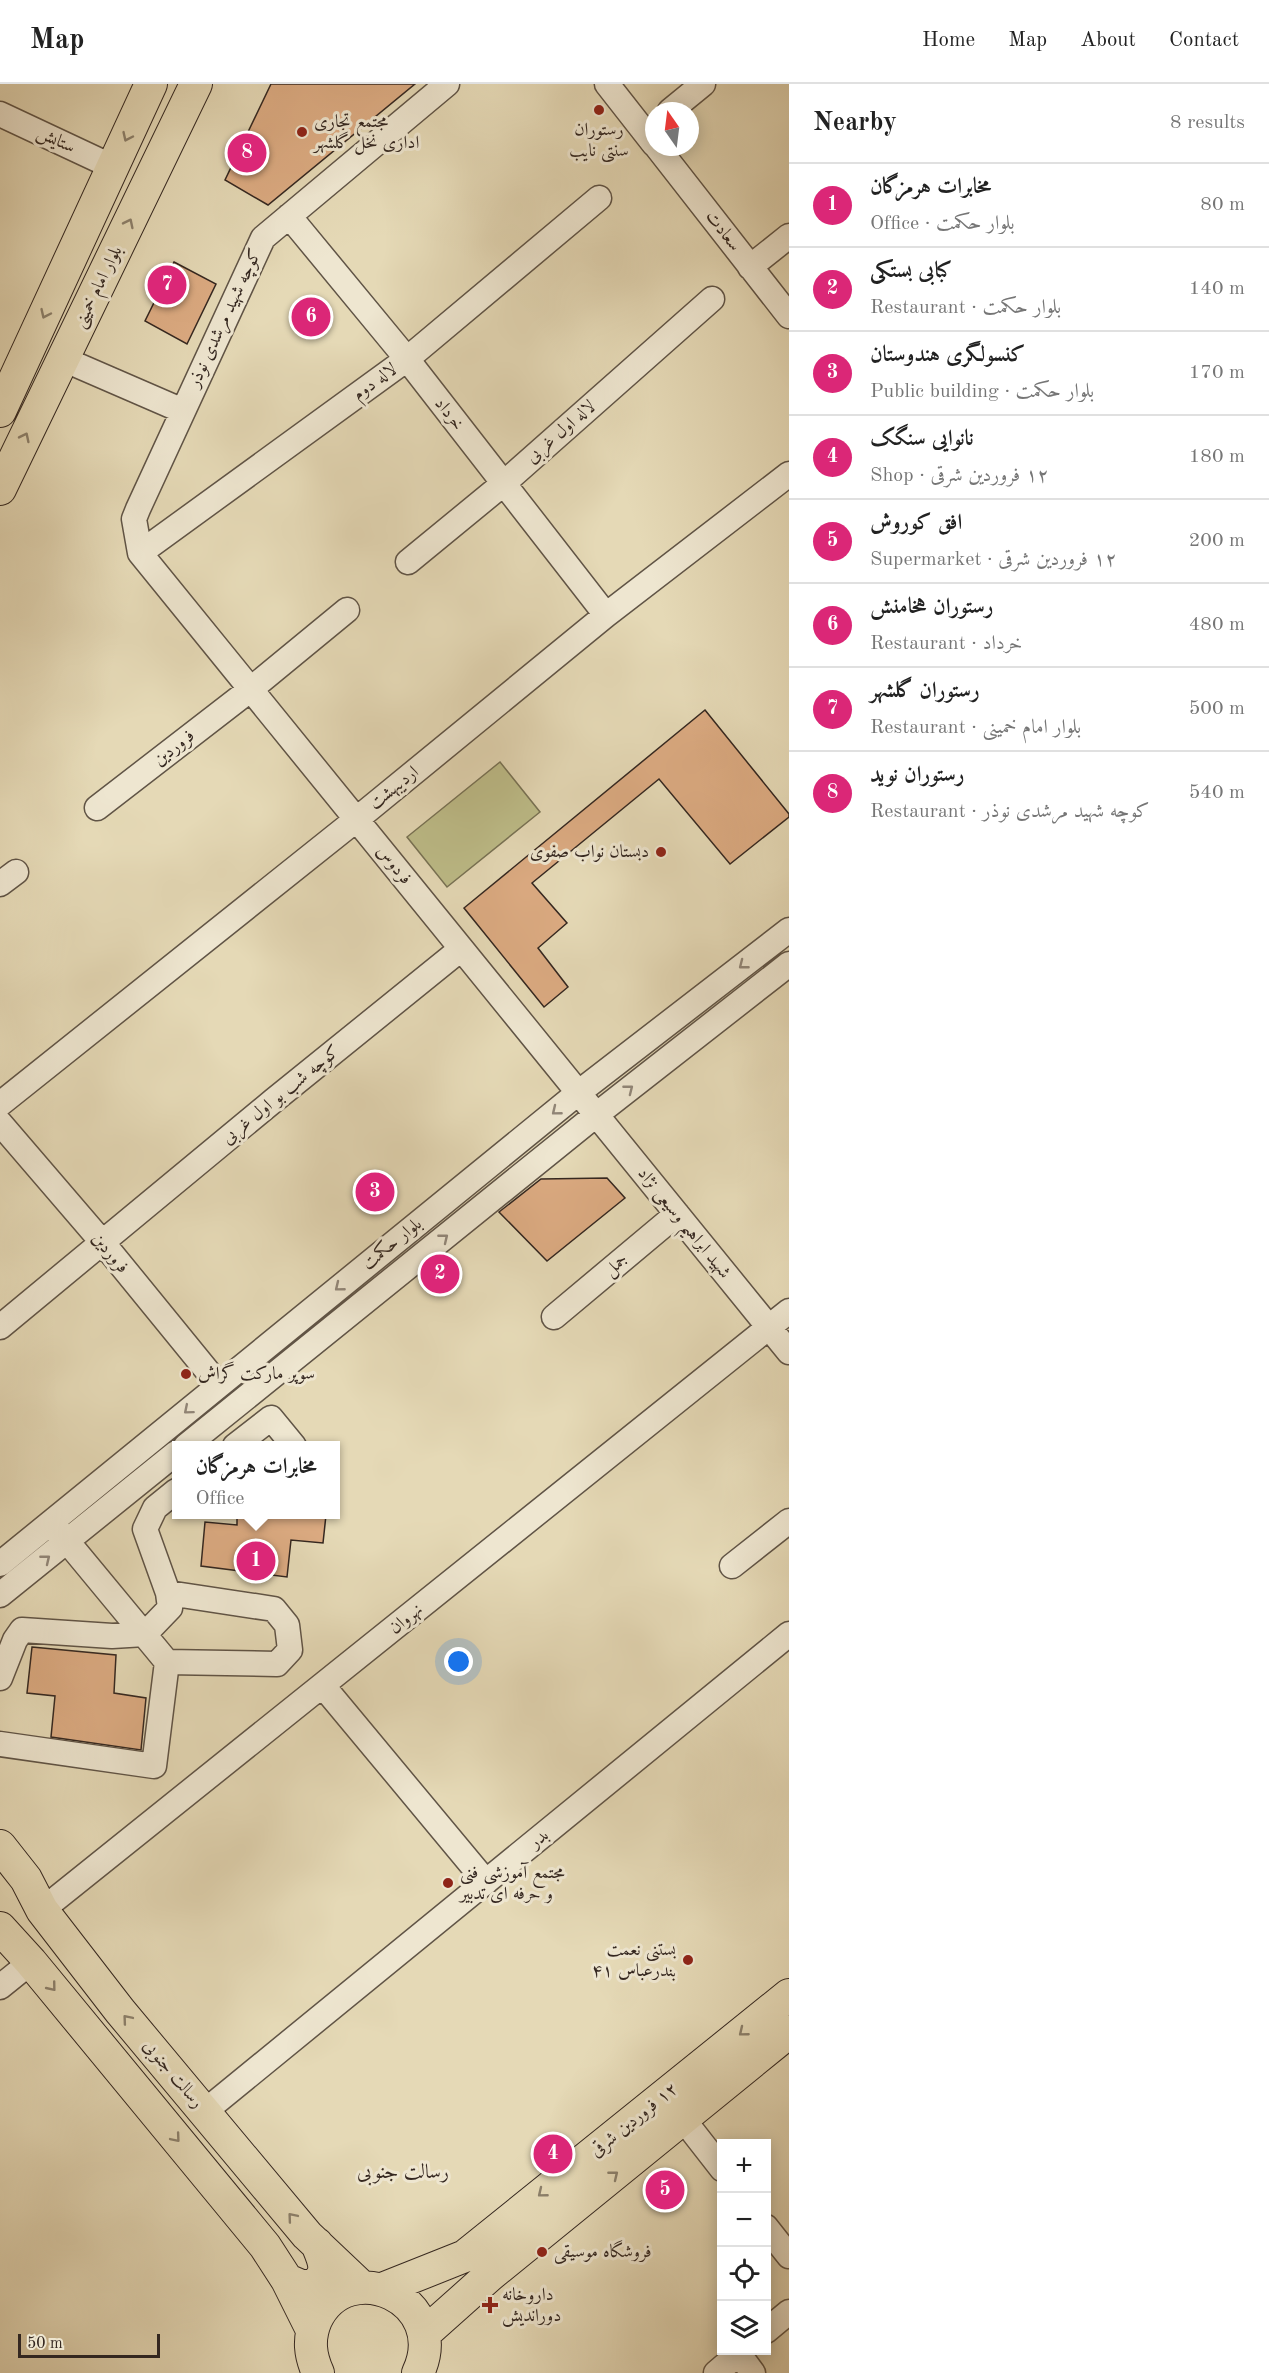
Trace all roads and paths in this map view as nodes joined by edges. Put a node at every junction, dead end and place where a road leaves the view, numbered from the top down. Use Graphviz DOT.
graph roads {
  1 [pos="151,84"];
  2 [pos="196,84"];
  3 [pos="447,84"];
  4 [pos="607,84"];
  5 [pos="703,84"];
  6 [pos="681,102"];
  7 [pos="0,114"];
  8 [pos="645,129"];
  9 [pos="666,156"];
  10 [pos="113,167"];
  11 [pos="599,198"];
  12 [pos="289,216"];
  13 [pos="789,236"];
  14 [pos="750,267"];
  15 [pos="712,299"];
  16 [pos="789,316"];
  17 [pos="63,359"];
  18 [pos="407,359"];
  19 [pos="8,372"];
  20 [pos="0,411"];
  21 [pos="183,411"];
  22 [pos="789,474"];
  23 [pos="503,484"];
  24 [pos="0,489"];
  25 [pos="140,554"];
  26 [pos="408,562"];
  27 [pos="346,610"];
  28 [pos="606,615"];
  29 [pos="251,689"];
  30 [pos="97,808"];
  31 [pos="357,819"];
  32 [pos="789,930"];
  33 [pos="461,950"];
  34 [pos="789,964"];
  35 [pos="578,1094"];
  36 [pos="0,1104"];
  37 [pos="596,1115"];
  38 [pos="0,1122"];
  39 [pos="677,1214"];
  40 [pos="103,1243"];
  41 [pos="789,1311"];
  42 [pos="554,1317"];
  43 [pos="0,1327"];
  44 [pos="768,1328"];
  45 [pos="789,1353"];
  46 [pos="218,1384"];
  47 [pos="192,1441"];
  48 [pos="241,1441"];
  49 [pos="290,1441"];
  50 [pos="172,1456"];
  51 [pos="172,1495"];
  52 [pos="789,1521"];
  53 [pos="59,1532"];
  54 [pos="0,1564"];
  55 [pos="732,1566"];
  56 [pos="168,1593"];
  57 [pos="0,1595"];
  58 [pos="145,1634"];
  59 [pos="789,1634"];
  60 [pos="167,1662"];
  61 [pos="0,1678"];
  62 [pos="323,1686"];
  63 [pos="0,1744"];
  64 [pos="0,1846"];
  65 [pos="0,1875"];
  66 [pos="486,1882"];
  67 [pos="42,1910"];
  68 [pos="2,1927"];
  69 [pos="31,1962"];
  70 [pos="0,1987"];
  71 [pos="789,1995"];
  72 [pos="789,2032"];
  73 [pos="204,2112"];
  74 [pos="683,2119"];
  75 [pos="717,2163"];
  76 [pos="771,2232"];
  77 [pos="317,2244"];
  78 [pos="786,2247"];
  79 [pos="465,2256"];
  80 [pos="489,2276"];
  81 [pos="287,2280"];
  82 [pos="372,2289"];
  83 [pos="789,2312"];
  84 [pos="771,2327"];
  85 [pos="311,2335"];
  86 [pos="425,2338"];
  87 [pos="745,2359"];
  88 [pos="295,2373"];
  89 [pos="318,2373"];
  90 [pos="418,2373"];
  91 [pos="435,2373"];
  92 [pos="716,2373"];
  1 -- 10 [label="main road, بلوار امام خمینی, one-way"];
  17 -- 2 [label="main road, بلوار امام خمینی, one-way"];
  3 -- 12 [label="street, کوچه شهید مرشدی نوذر"];
  4 -- 8 [label="street, سعادت"];
  5 -- 6 [label="street"];
  7 -- 10 [label="street, ستایش"];
  9 -- 14 [label="street, سعادت"];
  10 -- 19 [label="main road, بلوار امام خمینی, one-way"];
  11 -- 18 [label="street, لاله دوم"];
  12 -- 18 [label="street, خرداد"];
  12 -- 21 [label="street, کوچه شهید مرشدی نوذر"];
  13 -- 14 [label="street"];
  14 -- 16 [label="street, سعادت"];
  15 -- 23 [label="street, لاله اول غربی"];
  17 -- 21 [label="street"];
  24 -- 17 [label="main road, بلوار امام خمینی, one-way"];
  18 -- 23 [label="street, خرداد"];
  18 -- 25 [label="street, لاله دوم"];
  19 -- 20 [label="main road, بلوار امام خمینی"];
  21 -- 25 [label="street, کوچه شهید مرشدی نوذر"];
  22 -- 28 [label="street, اردیبهشت"];
  23 -- 26 [label="street, لاله اول غربی"];
  23 -- 28 [label="street, خرداد"];
  25 -- 29 [label="street, فردوس"];
  27 -- 29 [label="street"];
  28 -- 31 [label="street, اردیبهشت"];
  29 -- 30 [label="street, فروردین"];
  29 -- 31 [label="street, فردوس"];
  31 -- 33 [label="street, فردوس"];
  31 -- 36 [label="street, اردیبهشت"];
  32 -- 35 [label="street, بلوار حکمت, one-way"];
  33 -- 35 [label="street, فردوس"];
  33 -- 40 [label="street, کوچه شب بو اول غربی"];
  37 -- 34 [label="street, بلوار حکمت, one-way"];
  35 -- 37 [label="street, شهید ابراهیم وسیعی نژاد"];
  35 -- 46 [label="street, بلوار حکمت, one-way"];
  37 -- 39 [label="street, شهید ابراهیم وسیعی نژاد"];
  47 -- 37 [label="street, بلوار حکمت, one-way"];
  38 -- 40 [label="street, فروردین"];
  39 -- 42 [label="street, جمل"];
  39 -- 44 [label="street, شهید ابراهیم وسیعی نژاد"];
  40 -- 43 [label="street, کوچه شب بو اول غربی"];
  40 -- 46 [label="street, فروردین"];
  41 -- 44 [label="street, نهروان"];
  44 -- 45 [label="street, شهید ابراهیم وسیعی نژاد"];
  44 -- 62 [label="street, نهروان"];
  46 -- 53 [label="street, بلوار حکمت, one-way"];
  48 -- 49 [label="street"];
  50 -- 53 [label="street, بلوار حکمت"];
  51 -- 56 [label="street"];
  52 -- 55 [label="street"];
  53 -- 54 [label="street, بلوار حکمت"];
  57 -- 53 [label="street, بلوار حکمت, one-way"];
  53 -- 58 [label="street"];
  56 -- 58 [label="street"];
  56 -- 60 [label="street"];
  58 -- 60 [label="street"];
  58 -- 61 [label="street"];
  59 -- 66 [label="street, بدر"];
  60 -- 63 [label="street"];
  62 -- 66 [label="street"];
  62 -- 67 [label="street, نهروان"];
  64 -- 67 [label="main road, رسالت جنوبی"];
  65 -- 67 [label="main road"];
  66 -- 73 [label="street, بدر"];
  73 -- 67 [label="main road, رسالت جنوبی, one-way"];
  68 -- 69 [label="main road"];
  69 -- 70 [label="street"];
  69 -- 81 [label="main road, one-way"];
  71 -- 79 [label="main road, ١٢ فروردین شرقی, one-way"];
  72 -- 74 [label="main road, ١٢ فروردین شرقی"];
  77 -- 73 [label="main road, رسالت جنوبی, one-way"];
  74 -- 75 [label="street"];
  80 -- 74 [label="main road, ١٢ فروردین شرقی, one-way"];
  76 -- 78 [label="street"];
  77 -- 81 [label="main road"];
  77 -- 82 [label="main road, رسالت جنوبی"];
  79 -- 80 [label="main road"];
  79 -- 82 [label="main road, ١٢ فروردین شرقی"];
  80 -- 86 [label="main road, ١٢ فروردین شرقی"];
  81 -- 85 [label="main road"];
  82 -- 85 [label="main road, ١٢ فروردین شرقی"];
  82 -- 86 [label="main road, رسالت جنوبی"];
  83 -- 84 [label="street"];
  85 -- 88 [label="main road, ١٢ فروردین شرقی"];
  85 -- 89 [label="main road"];
  86 -- 90 [label="main road"];
  86 -- 91 [label="main road"];
  87 -- 92 [label="street"];
}
